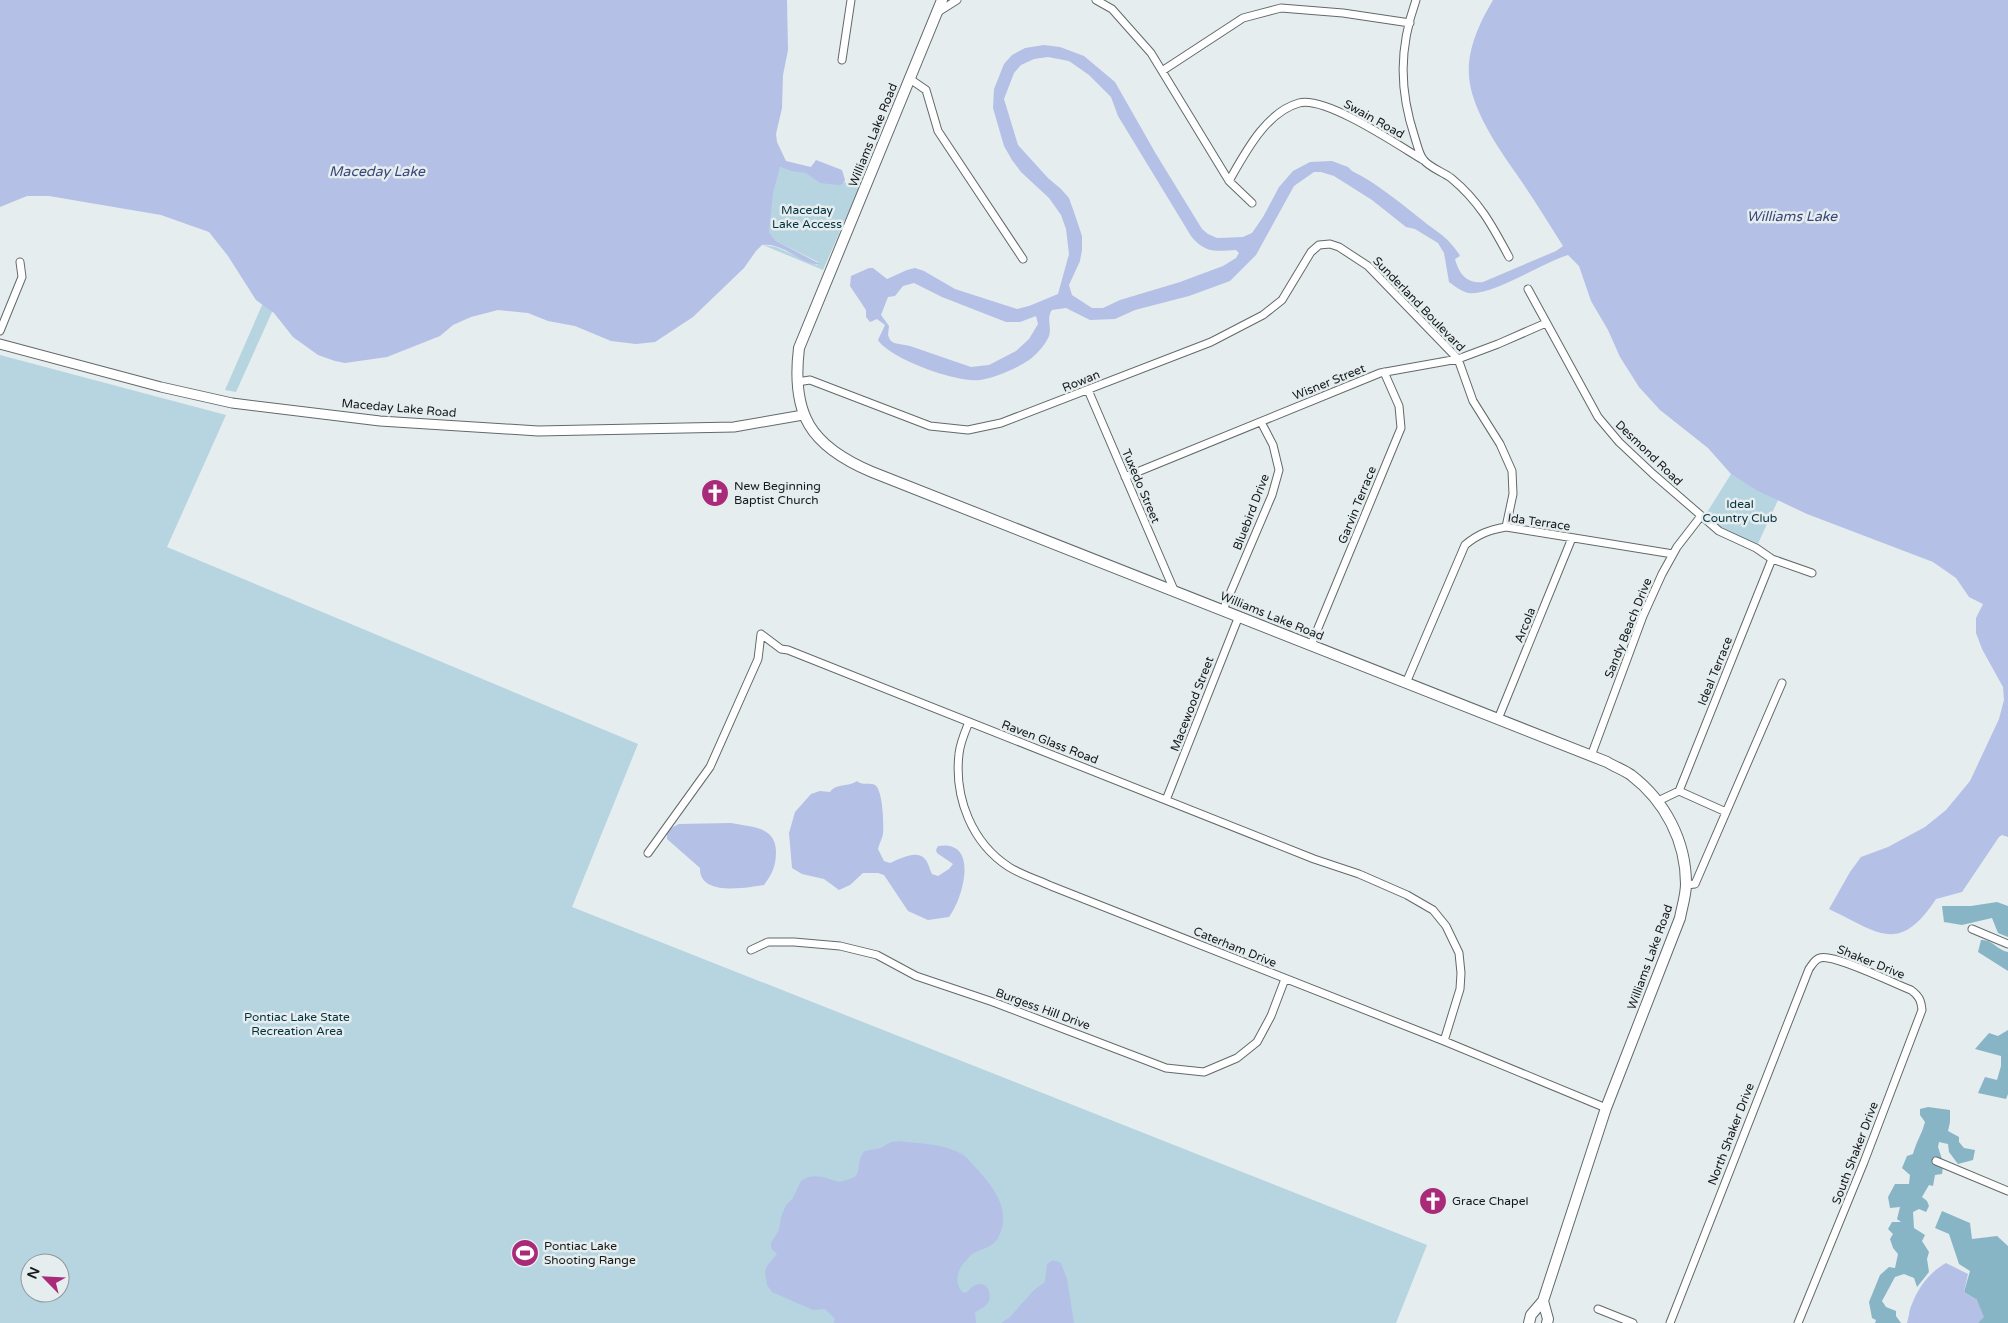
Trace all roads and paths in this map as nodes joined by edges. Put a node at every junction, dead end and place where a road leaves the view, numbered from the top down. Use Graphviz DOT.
graph roads {
  1 [pos="850,0"];
  2 [pos="942,0"];
  3 [pos="957,0"];
  4 [pos="1096,0"];
  5 [pos="1416,0"];
  6 [pos="938,12"];
  7 [pos="1410,23"];
  8 [pos="842,60"];
  9 [pos="1162,71"];
  10 [pos="910,79"];
  11 [pos="1423,160"];
  12 [pos="1229,180"];
  13 [pos="1252,203"];
  14 [pos="1339,247"];
  15 [pos="1509,257"];
  16 [pos="1023,259"];
  17 [pos="20,262"];
  18 [pos="1528,289"];
  19 [pos="1546,323"];
  20 [pos="0,331"];
  21 [pos="0,344"];
  22 [pos="1458,359"];
  23 [pos="1384,372"];
  24 [pos="797,382"];
  25 [pos="1088,390"];
  26 [pos="803,415"];
  27 [pos="1261,422"];
  28 [pos="1125,477"];
  29 [pos="1701,516"];
  30 [pos="1506,527"];
  31 [pos="1572,538"];
  32 [pos="1673,554"];
  33 [pos="1772,559"];
  34 [pos="1812,573"];
  35 [pos="1174,590"];
  36 [pos="1223,610"];
  37 [pos="1239,616"];
  38 [pos="1311,645"];
  39 [pos="1782,682"];
  40 [pos="1406,683"];
  41 [pos="1498,719"];
  42 [pos="969,722"];
  43 [pos="1591,756"];
  44 [pos="1679,791"];
  45 [pos="1166,800"];
  46 [pos="1658,801"];
  47 [pos="1726,812"];
  48 [pos="648,852"];
  49 [pos="1686,885"];
  50 [pos="1972,929"];
  51 [pos="2008,944"];
  52 [pos="751,950"];
  53 [pos="1820,958"];
  54 [pos="1285,979"];
  55 [pos="1914,992"];
  56 [pos="1444,1041"];
  57 [pos="1606,1108"];
  58 [pos="1936,1162"];
  59 [pos="2008,1191"];
  60 [pos="1543,1302"];
  61 [pos="1598,1309"];
  62 [pos="1529,1323"];
  63 [pos="1547,1323"];
  64 [pos="1633,1323"];
  65 [pos="1670,1323"];
  66 [pos="1798,1323"];
  1 -- 8 [label="street"];
  2 -- 6 [label="main road, Williams Lake Road"];
  3 -- 6 [label="street"];
  4 -- 9 [label="street"];
  5 -- 7 [label="street"];
  6 -- 10 [label="main road, Williams Lake Road"];
  7 -- 9 [label="street"];
  7 -- 11 [label="street"];
  9 -- 12 [label="street"];
  10 -- 16 [label="street"];
  10 -- 24 [label="main road, Williams Lake Road"];
  11 -- 12 [label="street, Swain Road"];
  11 -- 15 [label="street"];
  12 -- 13 [label="street"];
  14 -- 22 [label="street, Sunderland Boulevard"];
  14 -- 25 [label="street, Rowan"];
  17 -- 20 [label="street"];
  18 -- 19 [label="street, Desmond Road"];
  19 -- 22 [label="street, Wisner Street"];
  19 -- 29 [label="street, Desmond Road"];
  21 -- 26 [label="street, Maceday Lake Road"];
  22 -- 23 [label="street, Wisner Street"];
  22 -- 30 [label="street, Sunderland Boulevard"];
  23 -- 27 [label="street, Wisner Street"];
  23 -- 38 [label="street, Garvin Terrace"];
  24 -- 25 [label="street, Rowan"];
  24 -- 26 [label="main road, Williams Lake Road"];
  25 -- 28 [label="street, Tuxedo Street"];
  26 -- 35 [label="main road, Williams Lake Road"];
  27 -- 28 [label="street, Wisner Street"];
  27 -- 36 [label="street, Bluebird Drive"];
  28 -- 35 [label="street, Tuxedo Street"];
  29 -- 32 [label="street, Sandy Beach Drive"];
  29 -- 33 [label="street, Desmond Road"];
  30 -- 31 [label="street, Ida Terrace"];
  30 -- 40 [label="street, Ida Terrace"];
  31 -- 32 [label="street, Ida Terrace"];
  31 -- 41 [label="street, Arcola"];
  32 -- 43 [label="street, Sandy Beach Drive"];
  33 -- 34 [label="street, Desmond Road"];
  33 -- 44 [label="street, Ideal Terrace"];
  35 -- 36 [label="main road, Williams Lake Road"];
  36 -- 37 [label="main road, Williams Lake Road"];
  37 -- 38 [label="main road, Williams Lake Road"];
  37 -- 45 [label="street, Macewood Street"];
  38 -- 40 [label="main road, Williams Lake Road"];
  39 -- 47 [label="street"];
  40 -- 41 [label="main road, Williams Lake Road"];
  41 -- 43 [label="main road, Williams Lake Road"];
  42 -- 45 [label="street, Raven Glass Road"];
  42 -- 48 [label="street, Raven Glass Road"];
  42 -- 54 [label="street, Caterham Drive"];
  43 -- 46 [label="main road, Williams Lake Road"];
  44 -- 46 [label="street"];
  44 -- 47 [label="street"];
  45 -- 56 [label="street, Raven Glass Road"];
  46 -- 49 [label="main road, Williams Lake Road"];
  47 -- 49 [label="street"];
  49 -- 57 [label="main road, Williams Lake Road"];
  50 -- 51 [label="street"];
  52 -- 54 [label="street, Burgess Hill Drive"];
  53 -- 55 [label="street, Shaker Drive"];
  53 -- 65 [label="street, North Shaker Drive"];
  54 -- 56 [label="street, Caterham Drive"];
  55 -- 66 [label="street, South Shaker Drive"];
  56 -- 57 [label="street, Caterham Drive"];
  57 -- 60 [label="main road, Williams Lake Road"];
  58 -- 59 [label="street"];
  60 -- 62 [label="main road, Williams Lake Road"];
  60 -- 63 [label="main road, Williams Lake Road"];
  61 -- 64 [label="street"];
}
